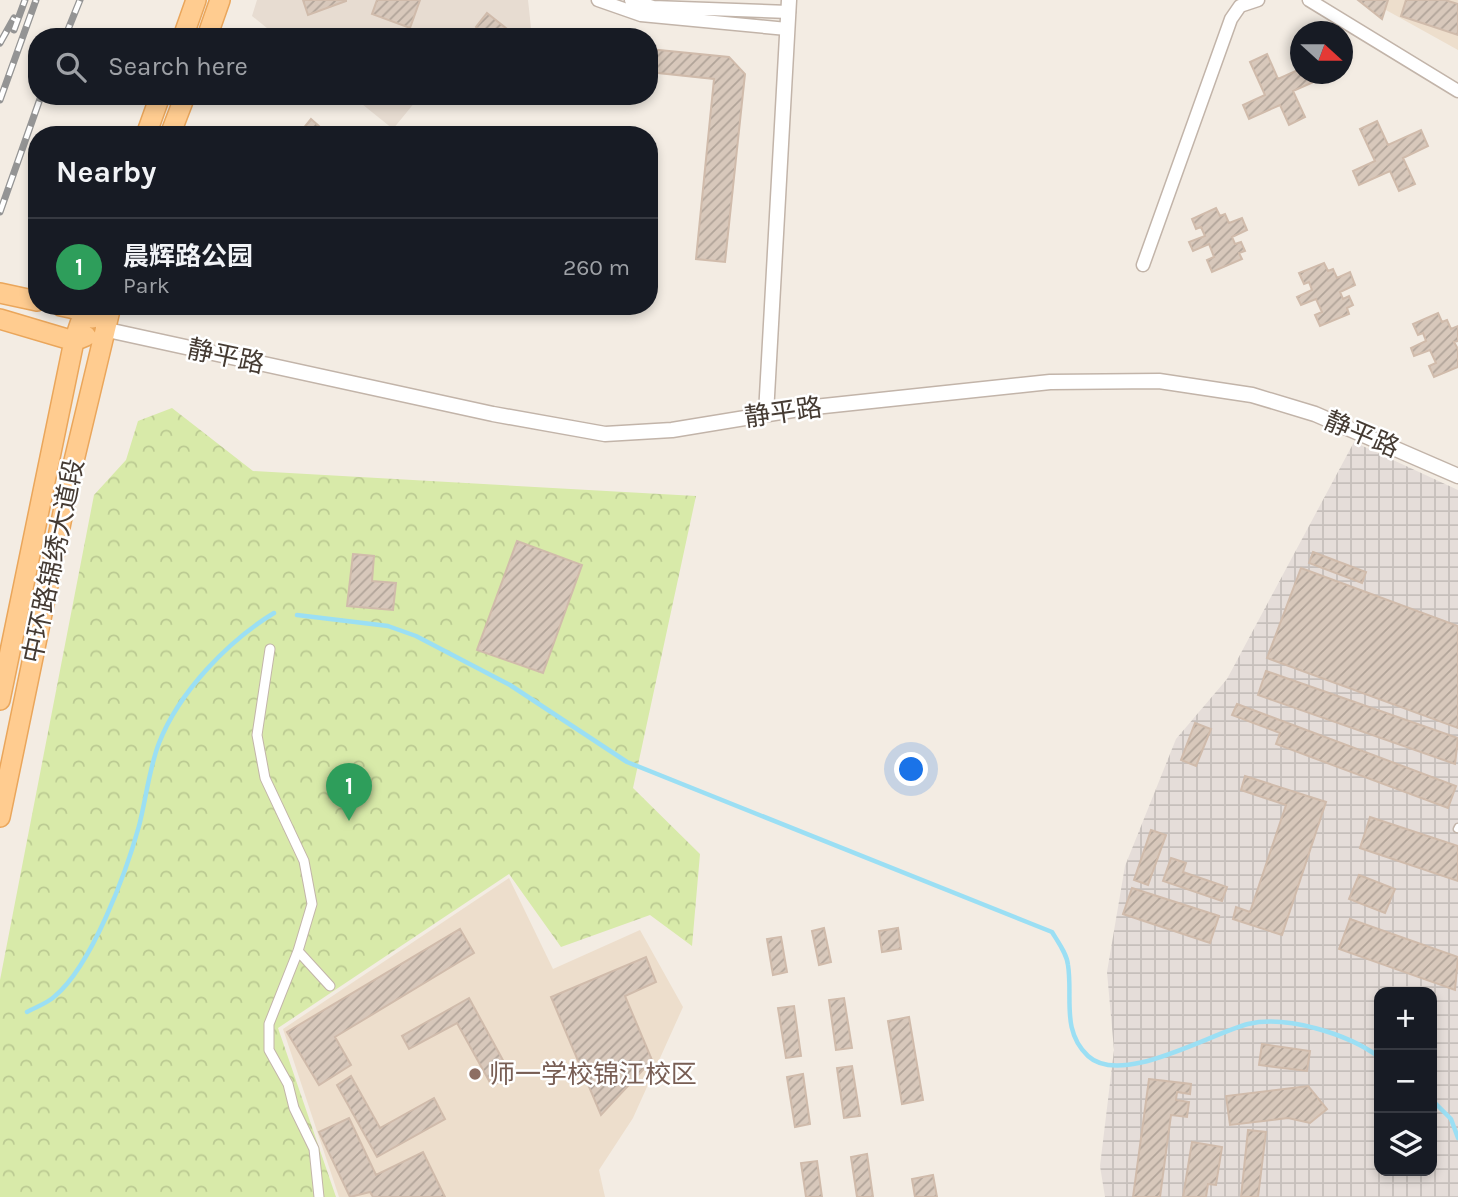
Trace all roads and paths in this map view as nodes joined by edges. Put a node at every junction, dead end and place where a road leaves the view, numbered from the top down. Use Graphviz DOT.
graph roads {
  1 [pos="197,0"];
  2 [pos="220,0"];
  3 [pos="598,0"];
  4 [pos="631,0"];
  5 [pos="1258,0"];
  6 [pos="1309,0"];
  7 [pos="789,6"];
  8 [pos="186,28"];
  9 [pos="210,28"];
  10 [pos="787,29"];
  11 [pos="1458,91"];
  12 [pos="157,105"];
  13 [pos="182,105"];
  14 [pos="149,126"];
  15 [pos="173,126"];
  16 [pos="1143,265"];
  17 [pos="0,293"];
  18 [pos="28,299"];
  19 [pos="83,315"];
  20 [pos="90,315"];
  21 [pos="108,315"];
  22 [pos="0,319"];
  23 [pos="103,329"];
  24 [pos="74,341"];
  25 [pos="766,414"];
  26 [pos="1458,476"];
  27 [pos="270,649"];
  28 [pos="0,700"];
  29 [pos="0,817"];
  30 [pos="298,951"];
  31 [pos="330,986"];
  32 [pos="319,1197"];
  1 -- 8 [label="main road"];
  2 -- 9 [label="main road"];
  3 -- 10 [label="street"];
  4 -- 7 [label="street"];
  5 -- 16 [label="street"];
  6 -- 11 [label="street"];
  7 -- 10 [label="street"];
  10 -- 25 [label="street"];
  12 -- 14 [label="main road"];
  13 -- 15 [label="main road"];
  17 -- 18 [label="main road"];
  19 -- 24 [label="main road, 中环路锦绣大道段"];
  20 -- 23 [label="main road"];
  21 -- 23 [label="main road, 中环路锦绣大道段"];
  22 -- 24 [label="main road"];
  23 -- 24 [label="main road"];
  23 -- 25 [label="street, 静平路"];
  23 -- 29 [label="main road, 中环路锦绣大道段"];
  24 -- 28 [label="main road, 中环路锦绣大道段"];
  25 -- 26 [label="street, 静平路"];
  27 -- 30 [label="street"];
  30 -- 31 [label="street"];
  30 -- 32 [label="street"];
}
